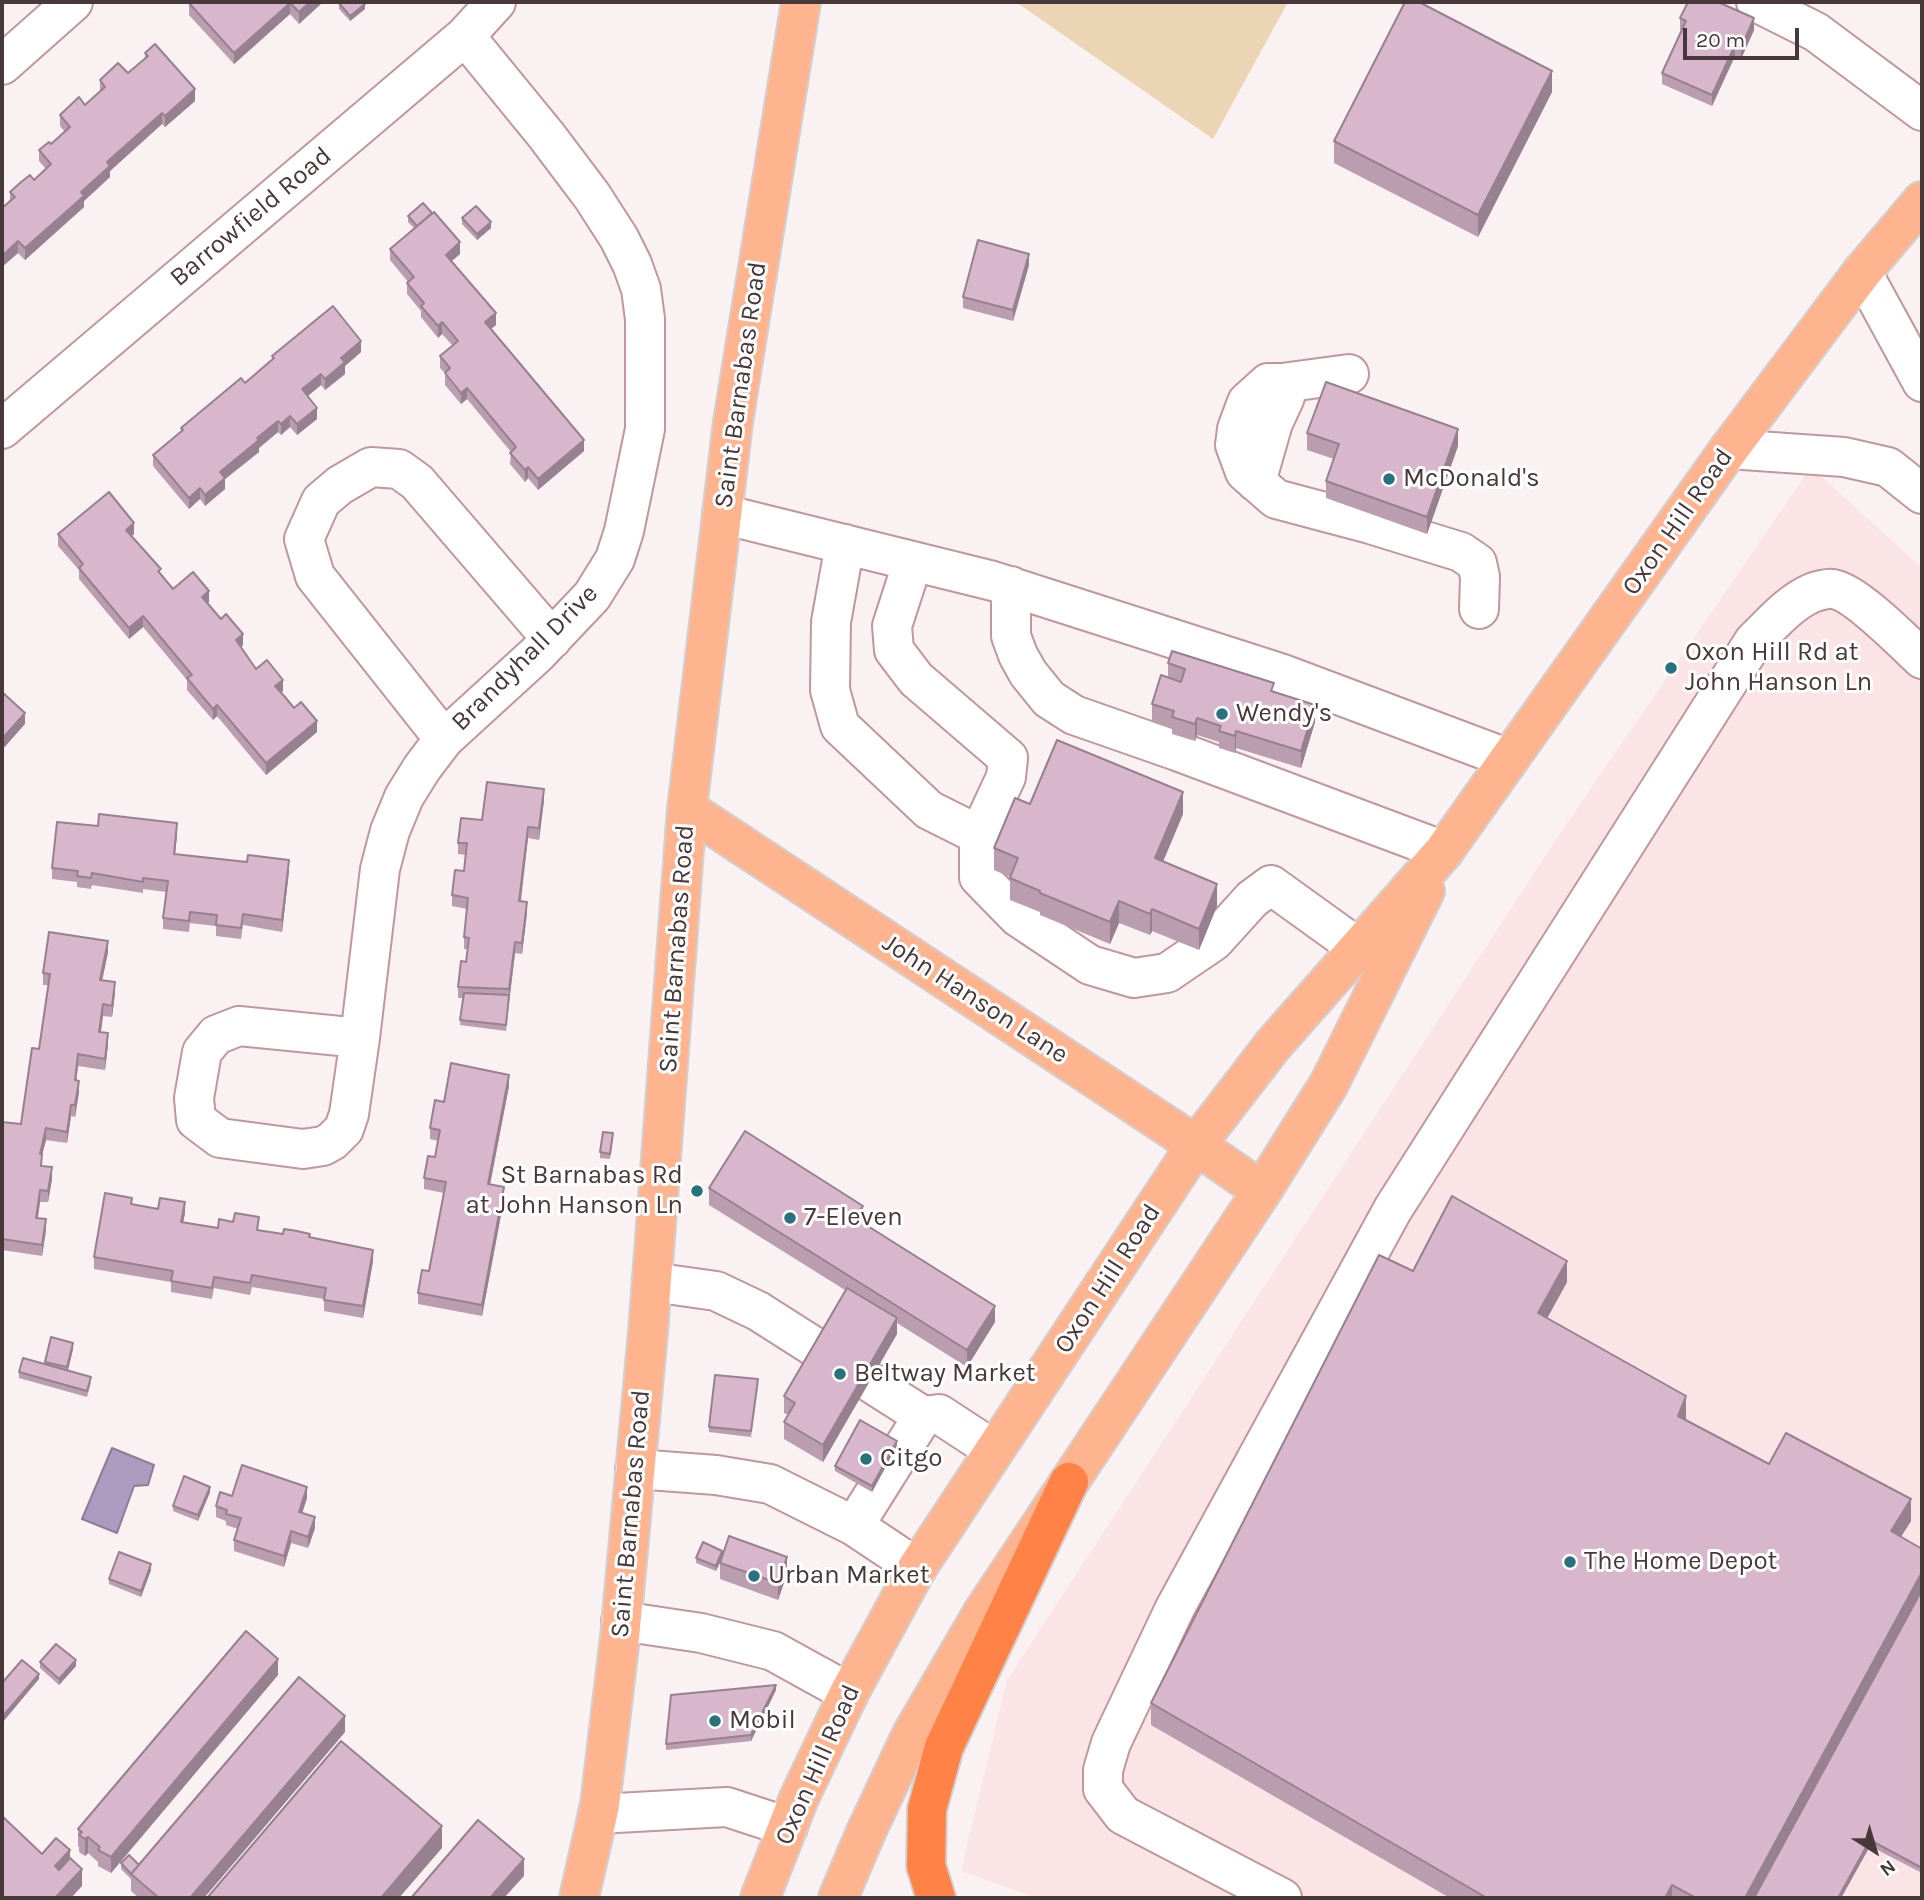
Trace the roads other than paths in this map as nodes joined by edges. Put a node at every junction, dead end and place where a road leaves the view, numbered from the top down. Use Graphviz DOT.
graph roads {
  1 [pos="73,2"];
  2 [pos="496,2"];
  3 [pos="801,2"];
  4 [pos="1756,2"];
  5 [pos="465,36"];
  6 [pos="2,65"];
  7 [pos="1922,111"];
  8 [pos="1922,201"];
  9 [pos="1862,272"];
  10 [pos="1349,374"];
  11 [pos="1922,382"];
  12 [pos="2,429"];
  13 [pos="1729,449"];
  14 [pos="1922,494"];
  15 [pos="722,514"];
  16 [pos="845,544"];
  17 [pos="913,561"];
  18 [pos="1011,586"];
  19 [pos="1479,609"];
  20 [pos="552,639"];
  21 [pos="1922,659"];
  22 [pos="444,739"];
  23 [pos="1509,759"];
  24 [pos="687,809"];
  25 [pos="979,835"];
  26 [pos="1444,851"];
  27 [pos="1357,947"];
  28 [pos="360,1038"];
  29 [pos="1196,1144"];
  30 [pos="1262,1191"];
  31 [pos="652,1282"];
  32 [pos="923,1416"];
  33 [pos="995,1450"];
  34 [pos="635,1469"];
  35 [pos="1069,1482"];
  36 [pos="854,1526"];
  37 [pos="917,1568"];
  38 [pos="621,1621"];
  39 [pos="849,1693"];
  40 [pos="598,1814"];
  41 [pos="788,1826"];
  42 [pos="579,1898"];
  43 [pos="760,1898"];
  44 [pos="838,1898"];
  45 [pos="936,1898"];
  46 [pos="1282,1898"];
  1 -- 6 [label="street"];
  2 -- 5 [label="street, Barrowfield Road"];
  3 -- 15 [label="main road, Saint Barnabas Road"];
  4 -- 7 [label="street"];
  5 -- 12 [label="street, Barrowfield Road"];
  5 -- 20 [label="street, Brandyhall Drive"];
  8 -- 9 [label="main road, Oxon Hill Road"];
  9 -- 11 [label="street"];
  9 -- 13 [label="main road, Oxon Hill Road"];
  10 -- 19 [label="street"];
  13 -- 14 [label="street"];
  13 -- 23 [label="main road, Oxon Hill Road"];
  15 -- 16 [label="street"];
  15 -- 24 [label="main road, Saint Barnabas Road"];
  16 -- 17 [label="street"];
  16 -- 25 [label="street"];
  17 -- 18 [label="street"];
  17 -- 25 [label="street"];
  18 -- 23 [label="street"];
  18 -- 26 [label="street"];
  20 -- 22 [label="street, Brandyhall Drive"];
  20 -- 22 [label="street"];
  21 -- 46 [label="street"];
  22 -- 28 [label="street, Brandyhall Drive"];
  23 -- 26 [label="main road, Oxon Hill Road"];
  24 -- 29 [label="main road, John Hanson Lane"];
  24 -- 31 [label="main road, Saint Barnabas Road"];
  25 -- 27 [label="street"];
  26 -- 27 [label="main road, Oxon Hill Road"];
  26 -- 30 [label="main road, Oxon Hill Road"];
  27 -- 29 [label="main road, Oxon Hill Road"];
  28 -- 28 [label="street, Brandyhall Drive"];
  29 -- 30 [label="main road, John Hanson Lane"];
  29 -- 33 [label="main road, Oxon Hill Road"];
  30 -- 35 [label="main road, Oxon Hill Road"];
  31 -- 32 [label="street"];
  31 -- 34 [label="main road, Saint Barnabas Road"];
  32 -- 33 [label="street"];
  32 -- 36 [label="street"];
  33 -- 37 [label="main road, Oxon Hill Road"];
  34 -- 36 [label="street"];
  34 -- 38 [label="main road, Saint Barnabas Road"];
  35 -- 44 [label="main road, Oxon Hill Road"];
  35 -- 45 [label="highway"];
  36 -- 37 [label="street"];
  37 -- 39 [label="main road, Oxon Hill Road"];
  38 -- 39 [label="street"];
  38 -- 40 [label="main road, Saint Barnabas Road"];
  39 -- 41 [label="main road, Oxon Hill Road"];
  40 -- 41 [label="street"];
  40 -- 42 [label="main road, Saint Barnabas Road"];
  41 -- 43 [label="main road, Oxon Hill Road"];
}
